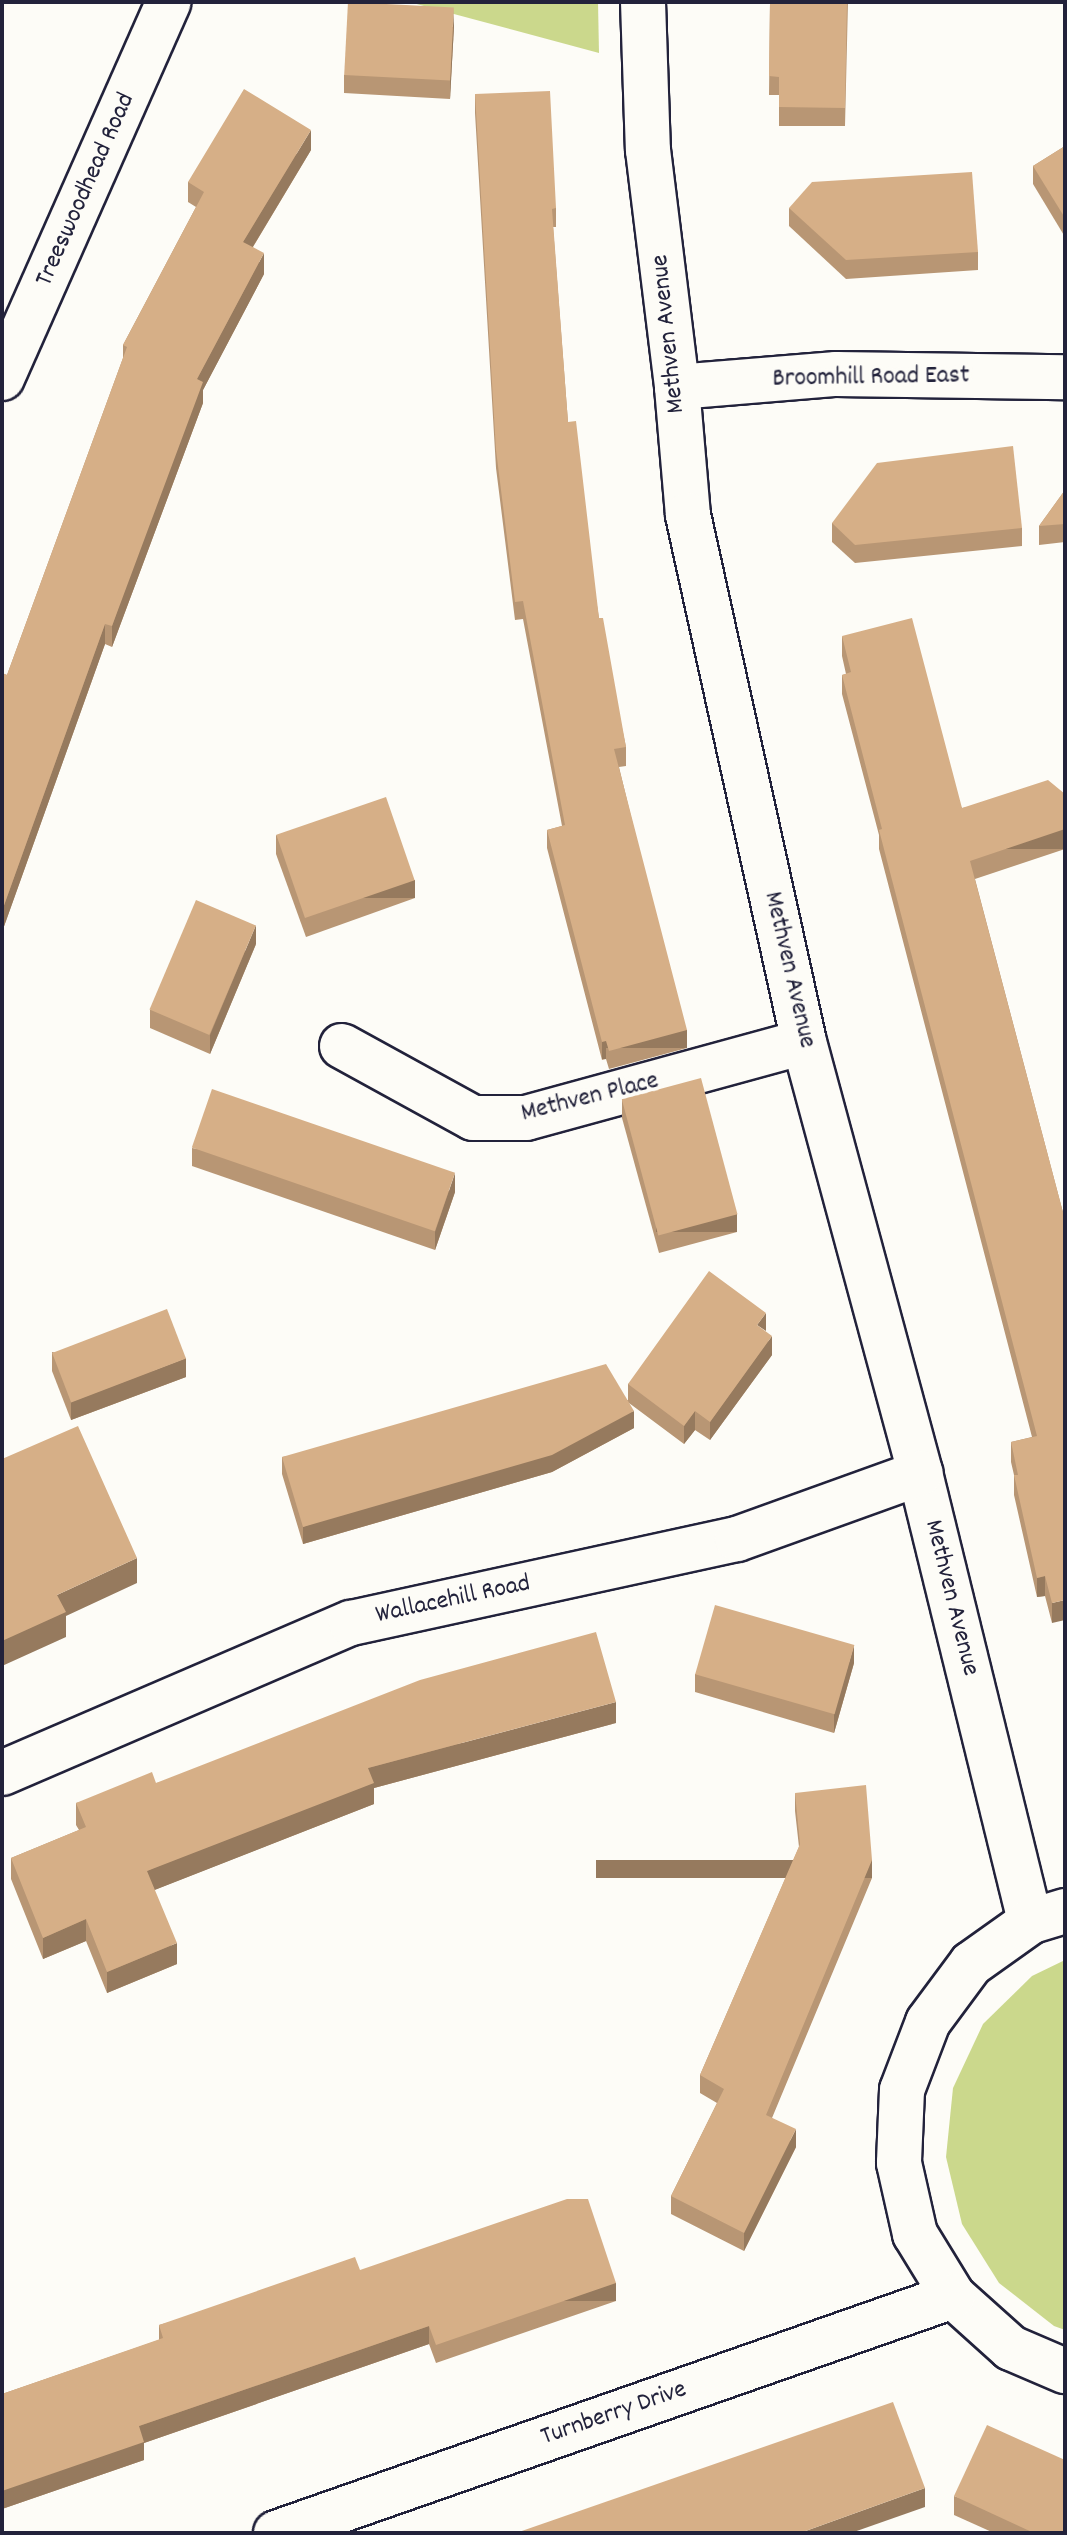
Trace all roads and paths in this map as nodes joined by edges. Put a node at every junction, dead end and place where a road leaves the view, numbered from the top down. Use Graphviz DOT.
graph roads {
  1 [pos="169,2"];
  2 [pos="643,2"];
  3 [pos="1065,377"];
  4 [pos="2,378"];
  5 [pos="677,387"];
  6 [pos="804,1042"];
  7 [pos="342,1046"];
  8 [pos="920,1473"];
  9 [pos="2,1773"];
  10 [pos="1047,1916"];
  11 [pos="953,2296"];
  12 [pos="1065,2371"];
  13 [pos="276,2533"];
  1 -- 4 [label="street, Treeswoodhead Road"];
  2 -- 5 [label="street, Methven Avenue"];
  3 -- 5 [label="street, Broomhill Road East"];
  5 -- 6 [label="street, Methven Avenue"];
  6 -- 7 [label="street, Methven Place"];
  6 -- 8 [label="street, Methven Avenue"];
  8 -- 9 [label="street, Wallacehill Road"];
  8 -- 10 [label="street, Methven Avenue"];
  10 -- 11 [label="street"];
  11 -- 12 [label="street"];
  11 -- 13 [label="street, Turnberry Drive"];
}
